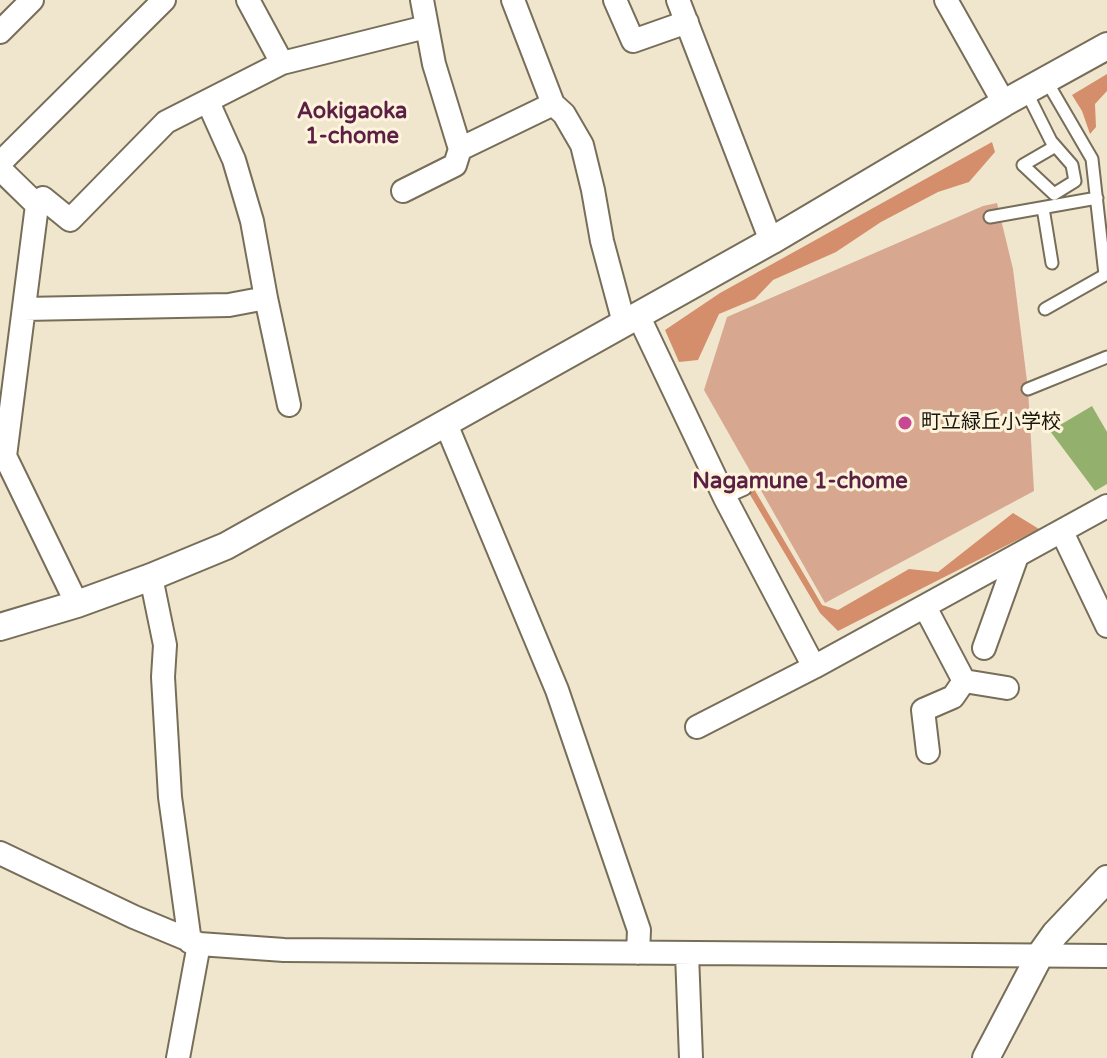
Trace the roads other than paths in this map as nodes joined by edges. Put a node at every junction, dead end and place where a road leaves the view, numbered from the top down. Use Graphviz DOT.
graph roads {
  1 [pos="32,0"];
  2 [pos="164,0"];
  3 [pos="248,0"];
  4 [pos="422,0"];
  5 [pos="513,0"];
  6 [pos="615,0"];
  7 [pos="678,0"];
  8 [pos="946,0"];
  9 [pos="687,22"];
  10 [pos="426,27"];
  11 [pos="0,32"];
  12 [pos="1107,46"];
  13 [pos="282,63"];
  14 [pos="1025,91"];
  15 [pos="208,102"];
  16 [pos="553,104"];
  17 [pos="1051,141"];
  18 [pos="460,149"];
  19 [pos="0,163"];
  20 [pos="0,169"];
  21 [pos="403,191"];
  22 [pos="1097,198"];
  23 [pos="37,205"];
  24 [pos="1043,208"];
  25 [pos="990,217"];
  26 [pos="771,241"];
  27 [pos="1052,263"];
  28 [pos="266,298"];
  29 [pos="24,309"];
  30 [pos="1045,309"];
  31 [pos="631,319"];
  32 [pos="1107,357"];
  33 [pos="1028,389"];
  34 [pos="289,405"];
  35 [pos="446,424"];
  36 [pos="9,488"];
  37 [pos="1107,506"];
  38 [pos="1062,532"];
  39 [pos="1017,556"];
  40 [pos="151,577"];
  41 [pos="77,604"];
  42 [pos="925,607"];
  43 [pos="1107,626"];
  44 [pos="0,627"];
  45 [pos="984,648"];
  46 [pos="814,667"];
  47 [pos="964,681"];
  48 [pos="1007,688"];
  49 [pos="697,727"];
  50 [pos="928,752"];
  51 [pos="0,853"];
  52 [pos="1107,879"];
  53 [pos="194,943"];
  54 [pos="638,953"];
  55 [pos="687,954"];
  56 [pos="1040,955"];
  57 [pos="1107,956"];
  58 [pos="178,1058"];
  59 [pos="691,1058"];
  60 [pos="986,1058"];
  1 -- 11 [label="street"];
  2 -- 19 [label="street"];
  3 -- 13 [label="street"];
  4 -- 10 [label="street"];
  5 -- 16 [label="street"];
  6 -- 9 [label="street"];
  7 -- 9 [label="street"];
  8 -- 14 [label="street"];
  9 -- 26 [label="street"];
  10 -- 13 [label="street"];
  10 -- 18 [label="street"];
  12 -- 14 [label="street"];
  13 -- 15 [label="street"];
  14 -- 17 [label="lane"];
  14 -- 22 [label="lane"];
  14 -- 26 [label="street"];
  15 -- 23 [label="street"];
  15 -- 28 [label="street"];
  16 -- 18 [label="street"];
  16 -- 31 [label="street"];
  17 -- 17 [label="lane"];
  18 -- 21 [label="street"];
  20 -- 23 [label="street"];
  22 -- 24 [label="lane"];
  22 -- 30 [label="lane"];
  23 -- 29 [label="street"];
  24 -- 25 [label="lane"];
  24 -- 27 [label="lane"];
  26 -- 31 [label="street"];
  28 -- 29 [label="street"];
  28 -- 34 [label="street"];
  29 -- 36 [label="street"];
  31 -- 35 [label="street"];
  31 -- 46 [label="street"];
  32 -- 33 [label="lane"];
  35 -- 40 [label="street"];
  35 -- 54 [label="street"];
  36 -- 41 [label="street"];
  37 -- 38 [label="street"];
  38 -- 39 [label="street"];
  38 -- 43 [label="street"];
  39 -- 42 [label="street"];
  39 -- 45 [label="street"];
  40 -- 41 [label="street"];
  40 -- 53 [label="street"];
  41 -- 44 [label="street"];
  42 -- 46 [label="street"];
  42 -- 47 [label="street"];
  46 -- 49 [label="street"];
  47 -- 48 [label="street"];
  47 -- 50 [label="street"];
  51 -- 53 [label="street"];
  52 -- 56 [label="street"];
  53 -- 54 [label="street"];
  53 -- 58 [label="street"];
  54 -- 55 [label="street"];
  55 -- 56 [label="street"];
  55 -- 59 [label="street"];
  56 -- 57 [label="street"];
  56 -- 60 [label="street"];
}
